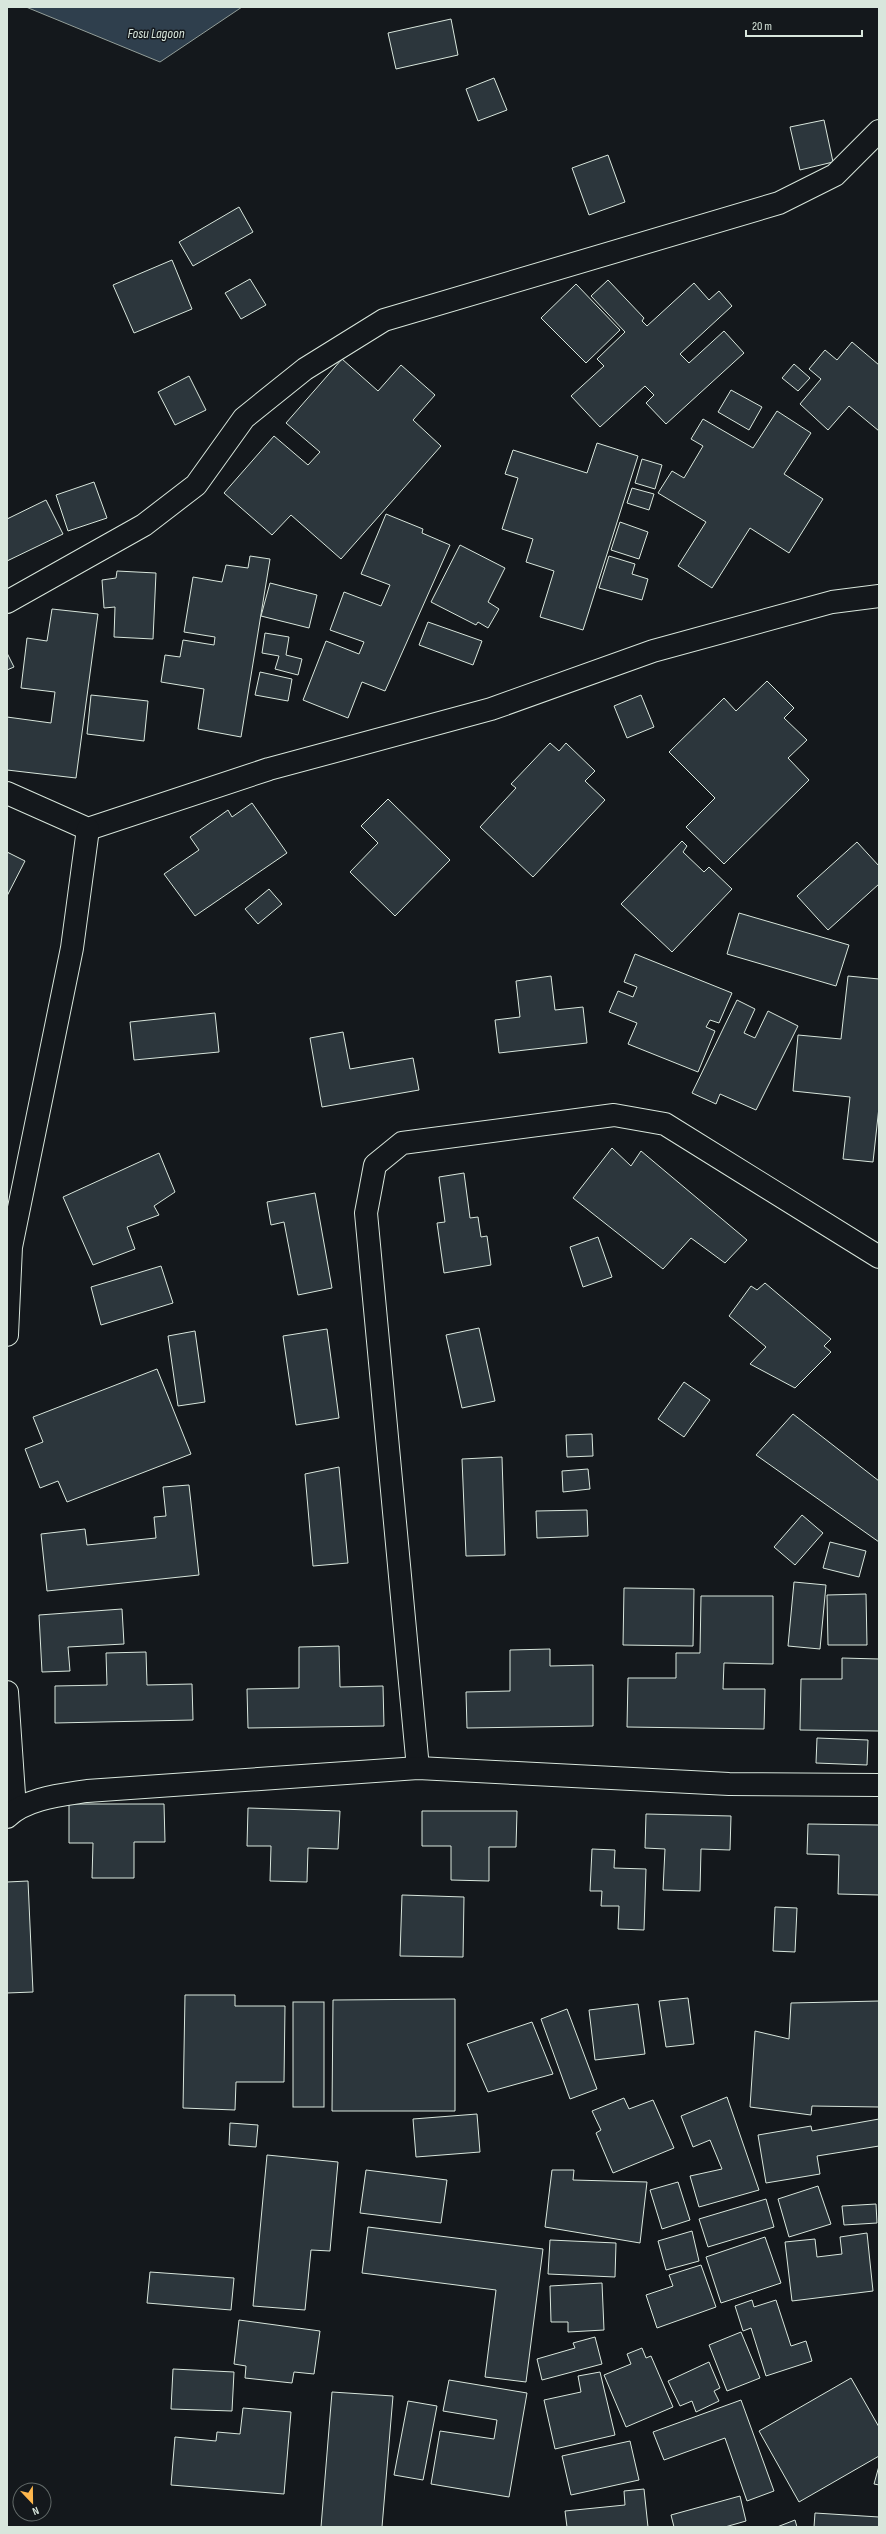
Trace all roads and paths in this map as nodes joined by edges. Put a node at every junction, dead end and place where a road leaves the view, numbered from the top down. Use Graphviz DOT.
graph roads {
  1 [pos="879,131"];
  2 [pos="879,596"];
  3 [pos="7,602"];
  4 [pos="7,793"];
  5 [pos="88,829"];
  6 [pos="879,1257"];
  7 [pos="7,1334"];
  8 [pos="7,1692"];
  9 [pos="418,1768"];
  10 [pos="879,1785"];
  11 [pos="11,1813"];
  1 -- 3 [label="street"];
  2 -- 5 [label="street"];
  4 -- 5 [label="street"];
  5 -- 7 [label="street"];
  6 -- 9 [label="street"];
  8 -- 11 [label="street"];
  9 -- 10 [label="street"];
  9 -- 11 [label="street"];
}
